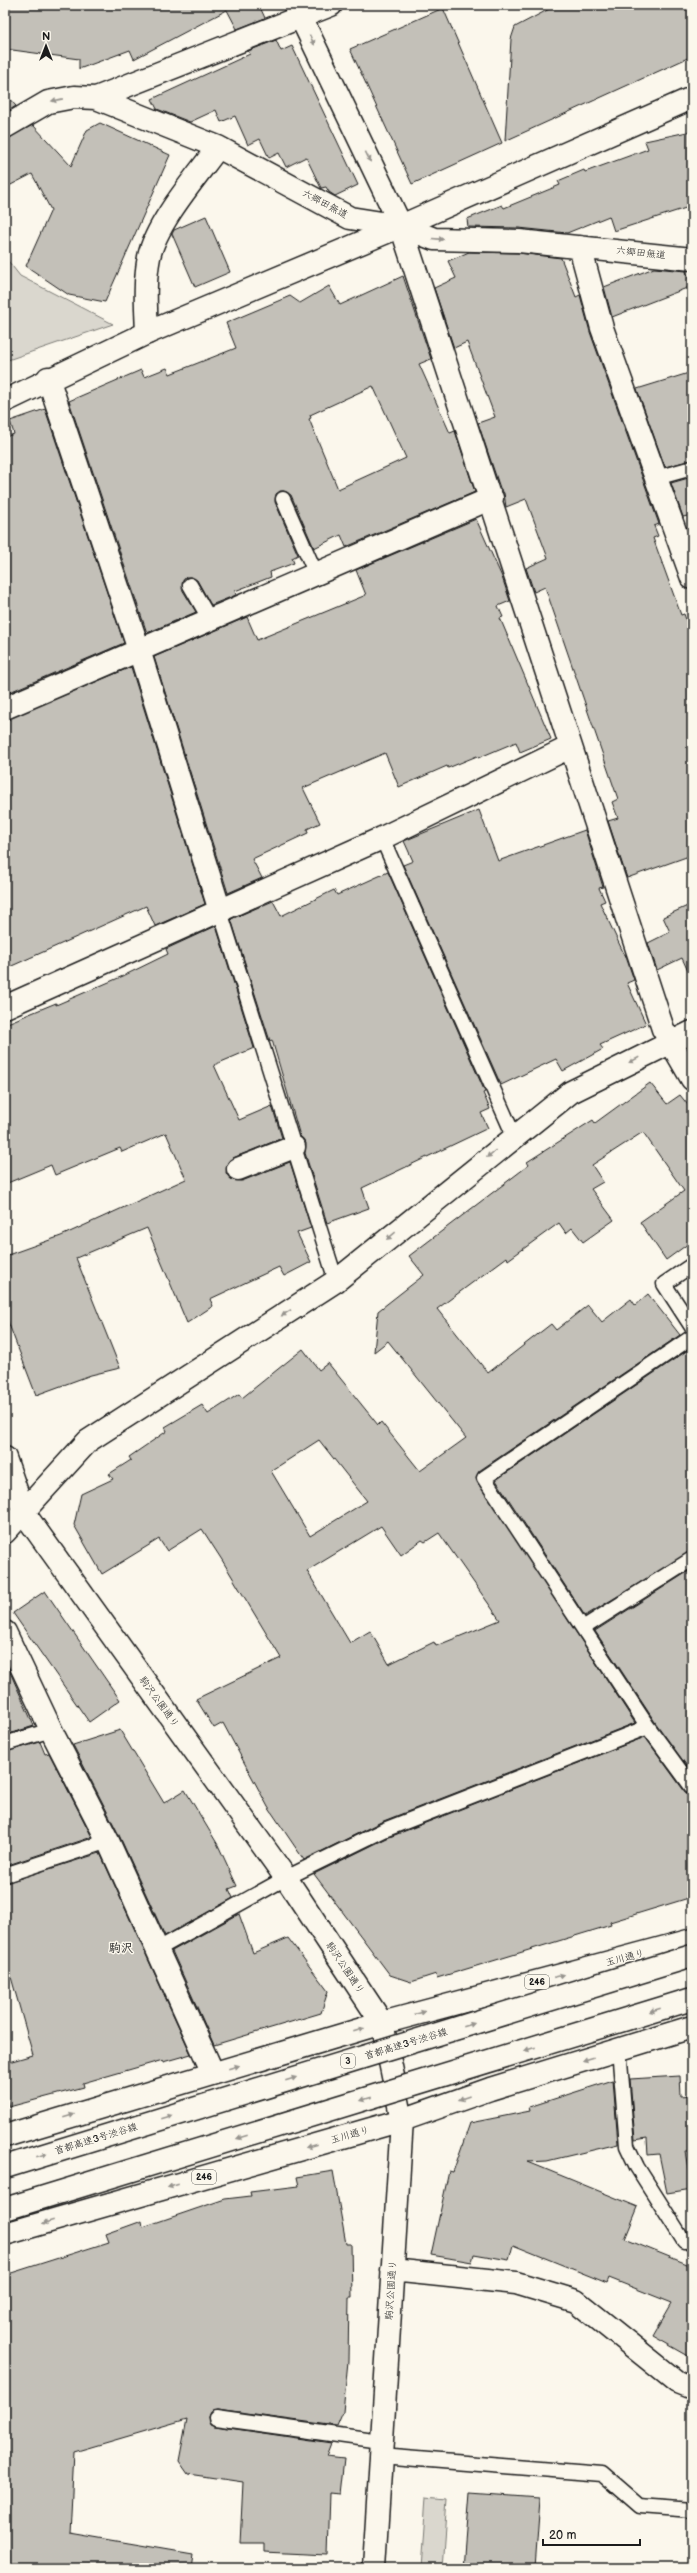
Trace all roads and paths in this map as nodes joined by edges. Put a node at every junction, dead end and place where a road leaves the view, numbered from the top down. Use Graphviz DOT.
graph roads {
  1 [pos="331,5"];
  2 [pos="298,11"];
  3 [pos="96,98"];
  4 [pos="692,98"];
  5 [pos="5,127"];
  6 [pos="218,147"];
  7 [pos="401,226"];
  8 [pos="580,247"];
  9 [pos="692,259"];
  10 [pos="147,333"];
  11 [pos="48,378"];
  12 [pos="5,401"];
  13 [pos="692,468"];
  14 [pos="656,478"];
  15 [pos="492,498"];
  16 [pos="283,499"];
  17 [pos="316,574"];
  18 [pos="692,578"];
  19 [pos="190,585"];
  20 [pos="210,620"];
  21 [pos="139,650"];
  22 [pos="5,708"];
  23 [pos="570,747"];
  24 [pos="382,838"];
  25 [pos="220,911"];
  26 [pos="5,1007"];
  27 [pos="692,1032"];
  28 [pos="669,1042"];
  29 [pos="692,1079"];
  30 [pos="514,1136"];
  31 [pos="294,1147"];
  32 [pos="238,1169"];
  33 [pos="692,1265"];
  34 [pos="336,1281"];
  35 [pos="692,1327"];
  36 [pos="692,1338"];
  37 [pos="5,1458"];
  38 [pos="24,1513"];
  39 [pos="5,1532"];
  40 [pos="692,1559"];
  41 [pos="583,1628"];
  42 [pos="5,1632"];
  43 [pos="648,1727"];
  44 [pos="51,1730"];
  45 [pos="5,1744"];
  46 [pos="692,1787"];
  47 [pos="108,1841"];
  48 [pos="5,1875"];
  49 [pos="286,1878"];
  50 [pos="692,1940"];
  51 [pos="158,1949"];
  52 [pos="692,1956"];
  53 [pos="692,1999"];
  54 [pos="382,2023"];
  55 [pos="692,2027"];
  56 [pos="619,2049"];
  57 [pos="213,2073"];
  58 [pos="402,2120"];
  59 [pos="5,2136"];
  60 [pos="5,2166"];
  61 [pos="5,2209"];
  62 [pos="5,2234"];
  63 [pos="684,2241"];
  64 [pos="392,2270"];
  65 [pos="692,2388"];
  66 [pos="216,2418"];
  67 [pos="380,2449"];
  68 [pos="692,2510"];
  69 [pos="374,2568"];
  1 -- 2 [label="main road"];
  2 -- 3 [label="main road"];
  2 -- 7 [label="main road, one-way"];
  3 -- 5 [label="main road, 六郷田無道, one-way"];
  3 -- 6 [label="main road, 六郷田無道"];
  4 -- 7 [label="main road"];
  6 -- 7 [label="main road, 六郷田無道"];
  6 -- 10 [label="main road"];
  7 -- 8 [label="main road, 六郷田無道, one-way"];
  7 -- 10 [label="main road"];
  7 -- 15 [label="main road"];
  8 -- 9 [label="main road, 六郷田無道"];
  8 -- 14 [label="main road"];
  10 -- 11 [label="main road"];
  11 -- 12 [label="main road"];
  11 -- 21 [label="main road"];
  13 -- 14 [label="lane"];
  14 -- 18 [label="main road"];
  15 -- 17 [label="main road"];
  15 -- 23 [label="main road"];
  16 -- 17 [label="lane"];
  17 -- 20 [label="main road"];
  19 -- 20 [label="lane"];
  20 -- 21 [label="main road"];
  21 -- 22 [label="main road"];
  21 -- 25 [label="main road"];
  23 -- 24 [label="main road"];
  23 -- 28 [label="main road"];
  24 -- 25 [label="main road"];
  24 -- 30 [label="lane"];
  25 -- 26 [label="main road"];
  25 -- 31 [label="lane"];
  27 -- 28 [label="main road"];
  28 -- 29 [label="main road"];
  28 -- 30 [label="main road, one-way"];
  30 -- 34 [label="main road, one-way"];
  31 -- 32 [label="main road"];
  31 -- 34 [label="lane"];
  33 -- 35 [label="lane"];
  34 -- 38 [label="main road, one-way"];
  36 -- 41 [label="lane"];
  37 -- 38 [label="main road, 駒沢公園通り"];
  38 -- 39 [label="main road"];
  38 -- 49 [label="main road, 駒沢公園通り"];
  40 -- 41 [label="lane"];
  41 -- 43 [label="lane"];
  42 -- 44 [label="main road"];
  43 -- 46 [label="lane"];
  43 -- 49 [label="lane"];
  44 -- 45 [label="lane"];
  44 -- 47 [label="main road"];
  47 -- 48 [label="lane"];
  47 -- 51 [label="main road"];
  49 -- 51 [label="lane"];
  49 -- 54 [label="main road, 駒沢公園通り"];
  54 -- 50 [label="main road, 玉川通り / 246, one-way"];
  51 -- 57 [label="main road"];
  60 -- 52 [label="main road, 首都高速3号渋谷線 / 3, one-way, bridge"];
  53 -- 61 [label="main road, one-way, bridge"];
  57 -- 54 [label="main road, 玉川通り / 246, one-way"];
  54 -- 58 [label="main road, 駒沢公園通り"];
  55 -- 56 [label="main road, 玉川通り / 246"];
  56 -- 58 [label="main road, 玉川通り / 246, one-way"];
  56 -- 63 [label="lane"];
  59 -- 57 [label="main road, 玉川通り / 246, one-way"];
  58 -- 62 [label="main road, 玉川通り / 246, one-way"];
  58 -- 64 [label="main road, 駒沢公園通り"];
  64 -- 65 [label="main road"];
  64 -- 67 [label="main road, 駒沢公園通り"];
  66 -- 67 [label="lane"];
  67 -- 68 [label="lane"];
  67 -- 69 [label="main road, 駒沢公園通り"];
}
